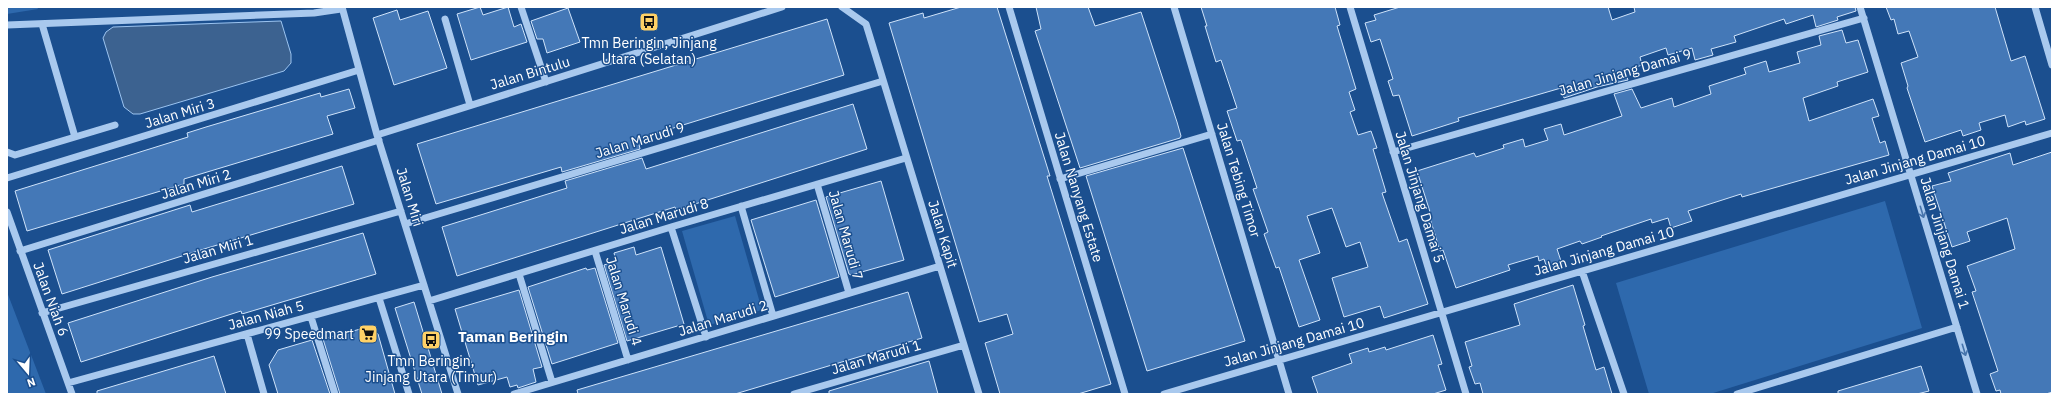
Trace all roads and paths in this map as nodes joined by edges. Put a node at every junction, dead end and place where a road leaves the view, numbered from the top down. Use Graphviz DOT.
graph roads {
  1 [pos="521,7"];
  2 [pos="782,7"];
  3 [pos="842,7"];
  4 [pos="1009,7"];
  5 [pos="1174,7"];
  6 [pos="1860,7"];
  7 [pos="2035,7"];
  8 [pos="341,8"];
  9 [pos="1352,8"];
  10 [pos="1864,18"];
  11 [pos="446,19"];
  12 [pos="42,24"];
  13 [pos="7,25"];
  14 [pos="2052,64"];
  15 [pos="360,70"];
  16 [pos="883,81"];
  17 [pos="546,82"];
  18 [pos="470,105"];
  19 [pos="115,125"];
  20 [pos="2052,133"];
  21 [pos="1212,134"];
  22 [pos="76,137"];
  23 [pos="378,137"];
  24 [pos="7,152"];
  25 [pos="1393,152"];
  26 [pos="906,158"];
  27 [pos="1910,175"];
  28 [pos="7,178"];
  29 [pos="1060,179"];
  30 [pos="817,184"];
  31 [pos="741,206"];
  32 [pos="401,210"];
  33 [pos="7,212"];
  34 [pos="405,224"];
  35 [pos="671,227"];
  36 [pos="20,251"];
  37 [pos="595,251"];
  38 [pos="940,266"];
  39 [pos="1582,271"];
  40 [pos="519,274"];
  41 [pos="424,285"];
  42 [pos="849,293"];
  43 [pos="379,298"];
  44 [pos="429,302"];
  45 [pos="42,313"];
  46 [pos="1441,313"];
  47 [pos="311,316"];
  48 [pos="773,316"];
  49 [pos="1957,327"];
  50 [pos="247,334"];
  51 [pos="706,336"];
  52 [pos="964,346"];
  53 [pos="628,360"];
  54 [pos="1279,360"];
  55 [pos="552,382"];
  56 [pos="68,383"];
  57 [pos="72,394"];
  58 [pos="264,394"];
  59 [pos="335,394"];
  60 [pos="408,394"];
  61 [pos="458,394"];
  62 [pos="514,394"];
  63 [pos="794,394"];
  64 [pos="979,394"];
  65 [pos="1125,394"];
  66 [pos="1164,394"];
  67 [pos="1289,394"];
  68 [pos="1466,394"];
  69 [pos="1624,394"];
  70 [pos="1737,394"];
  71 [pos="1977,394"];
  1 -- 17 [label="street"];
  2 -- 17 [label="street, Jalan Bintulu"];
  3 -- 16 [label="street"];
  4 -- 29 [label="street, Jalan Nanyang Estate"];
  5 -- 21 [label="street, Jalan Tebing Timor"];
  6 -- 10 [label="street, Jalan Jinjang Damai 1"];
  7 -- 14 [label="street"];
  8 -- 12 [label="street"];
  8 -- 15 [label="street, Jalan Miri"];
  9 -- 25 [label="street, Jalan Jinjang Damai 5"];
  10 -- 25 [label="street, Jalan Jinjang Damai 9"];
  10 -- 27 [label="street, Jalan Jinjang Damai 1"];
  11 -- 18 [label="street"];
  12 -- 13 [label="street"];
  12 -- 22 [label="street"];
  15 -- 23 [label="street, Jalan Miri"];
  15 -- 28 [label="street, Jalan Miri 3"];
  16 -- 26 [label="street, Jalan Kapit"];
  16 -- 34 [label="street, Jalan Marudi 9"];
  17 -- 18 [label="street, Jalan Bintulu"];
  18 -- 23 [label="street, Jalan Bintulu"];
  19 -- 22 [label="street"];
  20 -- 27 [label="street, Jalan Jinjang Damai 10"];
  21 -- 29 [label="street"];
  21 -- 54 [label="street, Jalan Tebing Timor"];
  22 -- 24 [label="street"];
  23 -- 32 [label="street, Jalan Miri"];
  23 -- 36 [label="street, Jalan Miri 2"];
  25 -- 46 [label="street, Jalan Jinjang Damai 5"];
  26 -- 30 [label="street, Jalan Marudi 8"];
  26 -- 38 [label="street, Jalan Kapit"];
  27 -- 39 [label="street, Jalan Jinjang Damai 10"];
  27 -- 49 [label="street, Jalan Jinjang Damai 1, one-way"];
  29 -- 65 [label="street, Jalan Nanyang Estate"];
  30 -- 31 [label="street, Jalan Marudi 8"];
  30 -- 42 [label="street, Jalan Marudi 7"];
  31 -- 35 [label="street, Jalan Marudi 8"];
  31 -- 48 [label="street"];
  32 -- 34 [label="street, Jalan Miri"];
  32 -- 45 [label="street, Jalan Miri 1"];
  33 -- 36 [label="street, Jalan Niah 6"];
  34 -- 41 [label="street, Jalan Miri"];
  35 -- 37 [label="street, Jalan Marudi 8"];
  35 -- 51 [label="street"];
  36 -- 45 [label="street, Jalan Niah 6"];
  37 -- 40 [label="street, Jalan Marudi 8"];
  37 -- 53 [label="street, Jalan Marudi 4"];
  38 -- 42 [label="street, Jalan Marudi 2"];
  38 -- 52 [label="street, Jalan Kapit"];
  39 -- 46 [label="street, Jalan Jinjang Damai 10"];
  39 -- 69 [label="street"];
  40 -- 44 [label="street, Jalan Marudi 8"];
  40 -- 55 [label="street"];
  41 -- 43 [label="street, Jalan Niah 5"];
  41 -- 44 [label="street, Jalan Miri"];
  42 -- 48 [label="street, Jalan Marudi 2"];
  43 -- 47 [label="street, Jalan Niah 5"];
  43 -- 60 [label="street"];
  44 -- 61 [label="street, Jalan Miri"];
  45 -- 56 [label="street, Jalan Niah 6"];
  46 -- 54 [label="street, Jalan Jinjang Damai 10"];
  46 -- 68 [label="street, Jalan Jinjang Damai 5"];
  47 -- 50 [label="street, Jalan Niah 5"];
  47 -- 59 [label="street"];
  48 -- 51 [label="street, Jalan Marudi 2"];
  49 -- 70 [label="street"];
  49 -- 71 [label="street, Jalan Jinjang Damai 1, one-way"];
  50 -- 56 [label="street, Jalan Niah 5"];
  50 -- 58 [label="street"];
  51 -- 53 [label="street, Jalan Marudi 2"];
  52 -- 63 [label="street, Jalan Marudi 1"];
  52 -- 64 [label="street, Jalan Kapit"];
  53 -- 55 [label="street, Jalan Marudi 2"];
  54 -- 66 [label="street, Jalan Jinjang Damai 10"];
  54 -- 67 [label="street, Jalan Tebing Timor"];
  55 -- 62 [label="street, Jalan Marudi 2"];
  56 -- 57 [label="street, Jalan Niah 6"];
}
